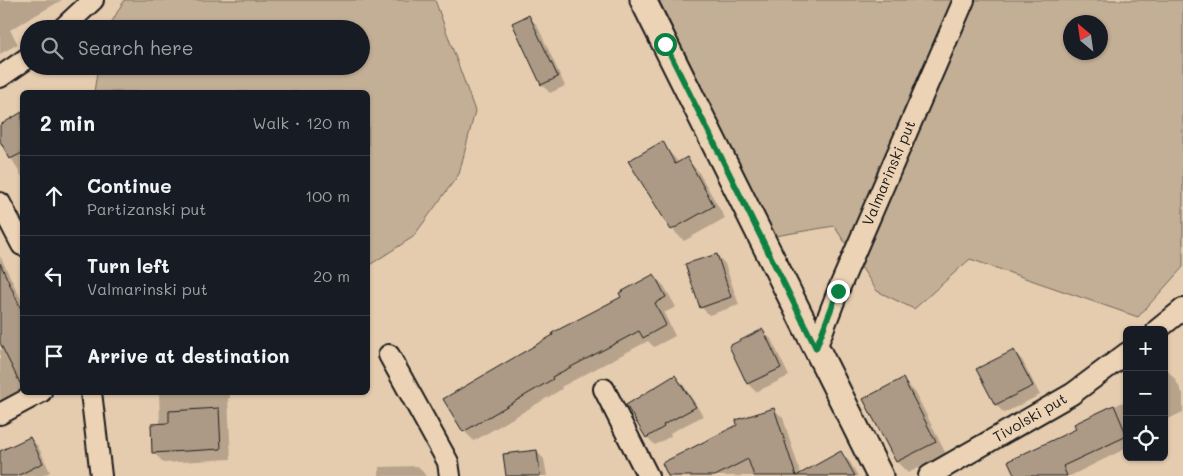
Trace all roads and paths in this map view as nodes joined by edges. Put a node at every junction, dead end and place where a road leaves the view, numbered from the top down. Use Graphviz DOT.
graph roads {
  1 [pos="93,0"];
  2 [pos="643,0"];
  3 [pos="964,0"];
  4 [pos="72,20"];
  5 [pos="20,63"];
  6 [pos="0,77"];
  7 [pos="1,207"];
  8 [pos="20,241"];
  9 [pos="1182,312"];
  10 [pos="1163,326"];
  11 [pos="816,348"];
  12 [pos="389,355"];
  13 [pos="1123,356"];
  14 [pos="604,389"];
  15 [pos="35,395"];
  16 [pos="91,395"];
  17 [pos="0,414"];
  18 [pos="449,469"];
  19 [pos="101,476"];
  20 [pos="648,476"];
  21 [pos="880,476"];
  22 [pos="929,476"];
  1 -- 4 [label="street"];
  2 -- 11 [label="street"];
  3 -- 11 [label="street, Valmarinski put"];
  5 -- 6 [label="street"];
  7 -- 8 [label="street"];
  9 -- 10 [label="street"];
  11 -- 21 [label="street"];
  12 -- 18 [label="street"];
  13 -- 22 [label="street, Tivolski put"];
  14 -- 20 [label="street"];
  15 -- 17 [label="street"];
  16 -- 19 [label="street"];
}
